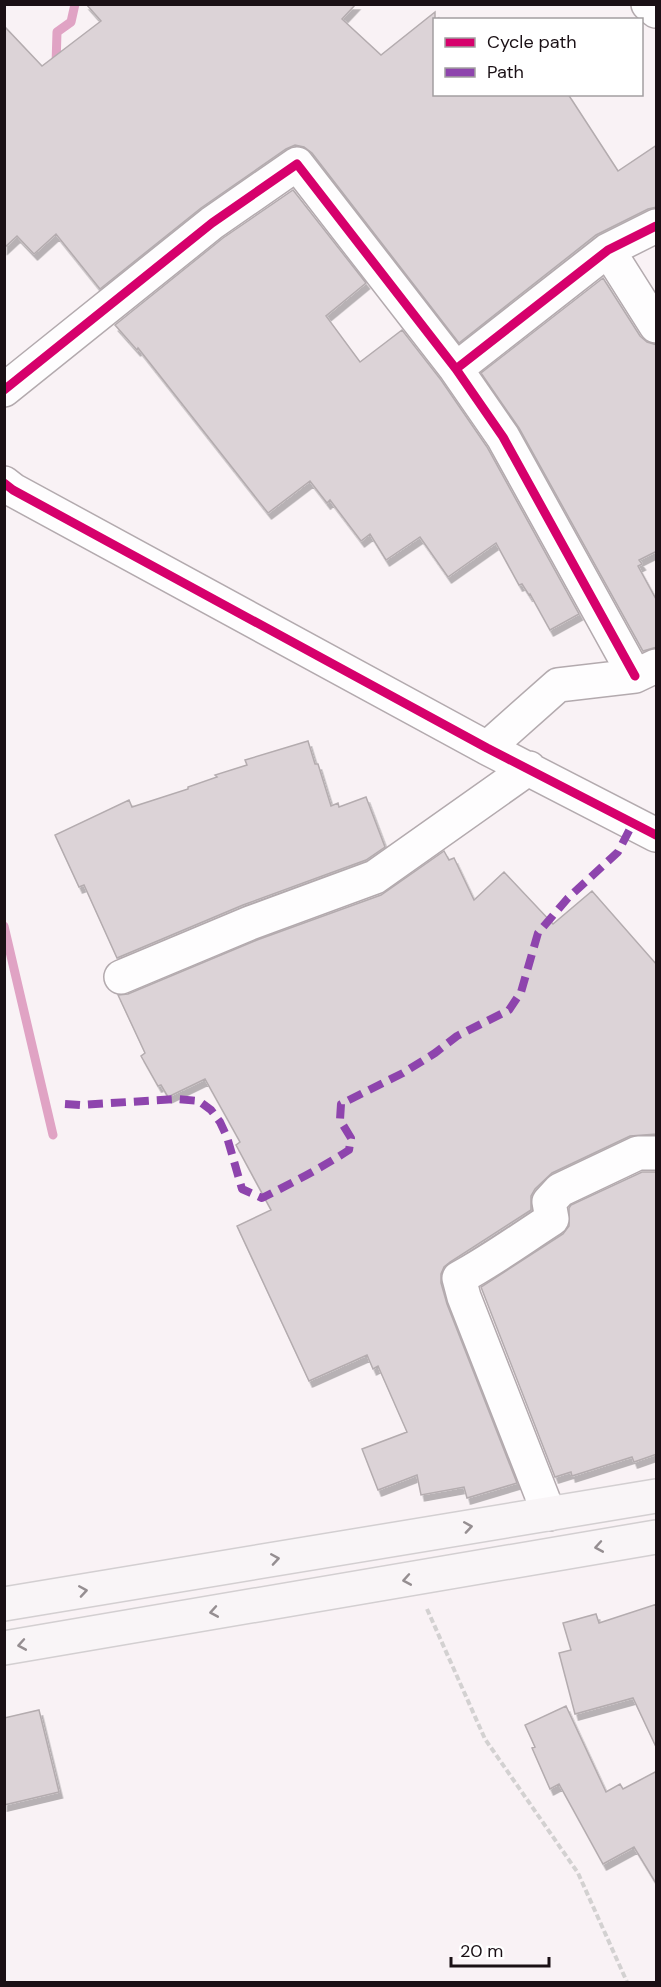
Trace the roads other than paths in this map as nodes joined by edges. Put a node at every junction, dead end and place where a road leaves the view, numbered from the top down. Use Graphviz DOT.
graph roads {
  1 [pos="648,4"];
  2 [pos="657,11"];
  3 [pos="657,226"];
  4 [pos="608,250"];
  5 [pos="657,326"];
  6 [pos="456,369"];
  7 [pos="4,390"];
  8 [pos="4,483"];
  9 [pos="646,671"];
  10 [pos="487,748"];
  11 [pos="528,768"];
  12 [pos="657,835"];
  13 [pos="121,977"];
  14 [pos="657,1153"];
  15 [pos="657,1496"];
  16 [pos="549,1514"];
  17 [pos="657,1538"];
  18 [pos="4,1604"];
  19 [pos="4,1648"];
  1 -- 2 [label="street"];
  3 -- 4 [label="street"];
  4 -- 5 [label="street"];
  4 -- 6 [label="street"];
  6 -- 7 [label="street"];
  6 -- 9 [label="street"];
  8 -- 10 [label="street"];
  9 -- 10 [label="street"];
  10 -- 11 [label="street"];
  11 -- 12 [label="street"];
  11 -- 13 [label="street"];
  14 -- 16 [label="street"];
  15 -- 16 [label="main road"];
  18 -- 16 [label="main road, one-way"];
  17 -- 19 [label="main road, one-way"];
}
